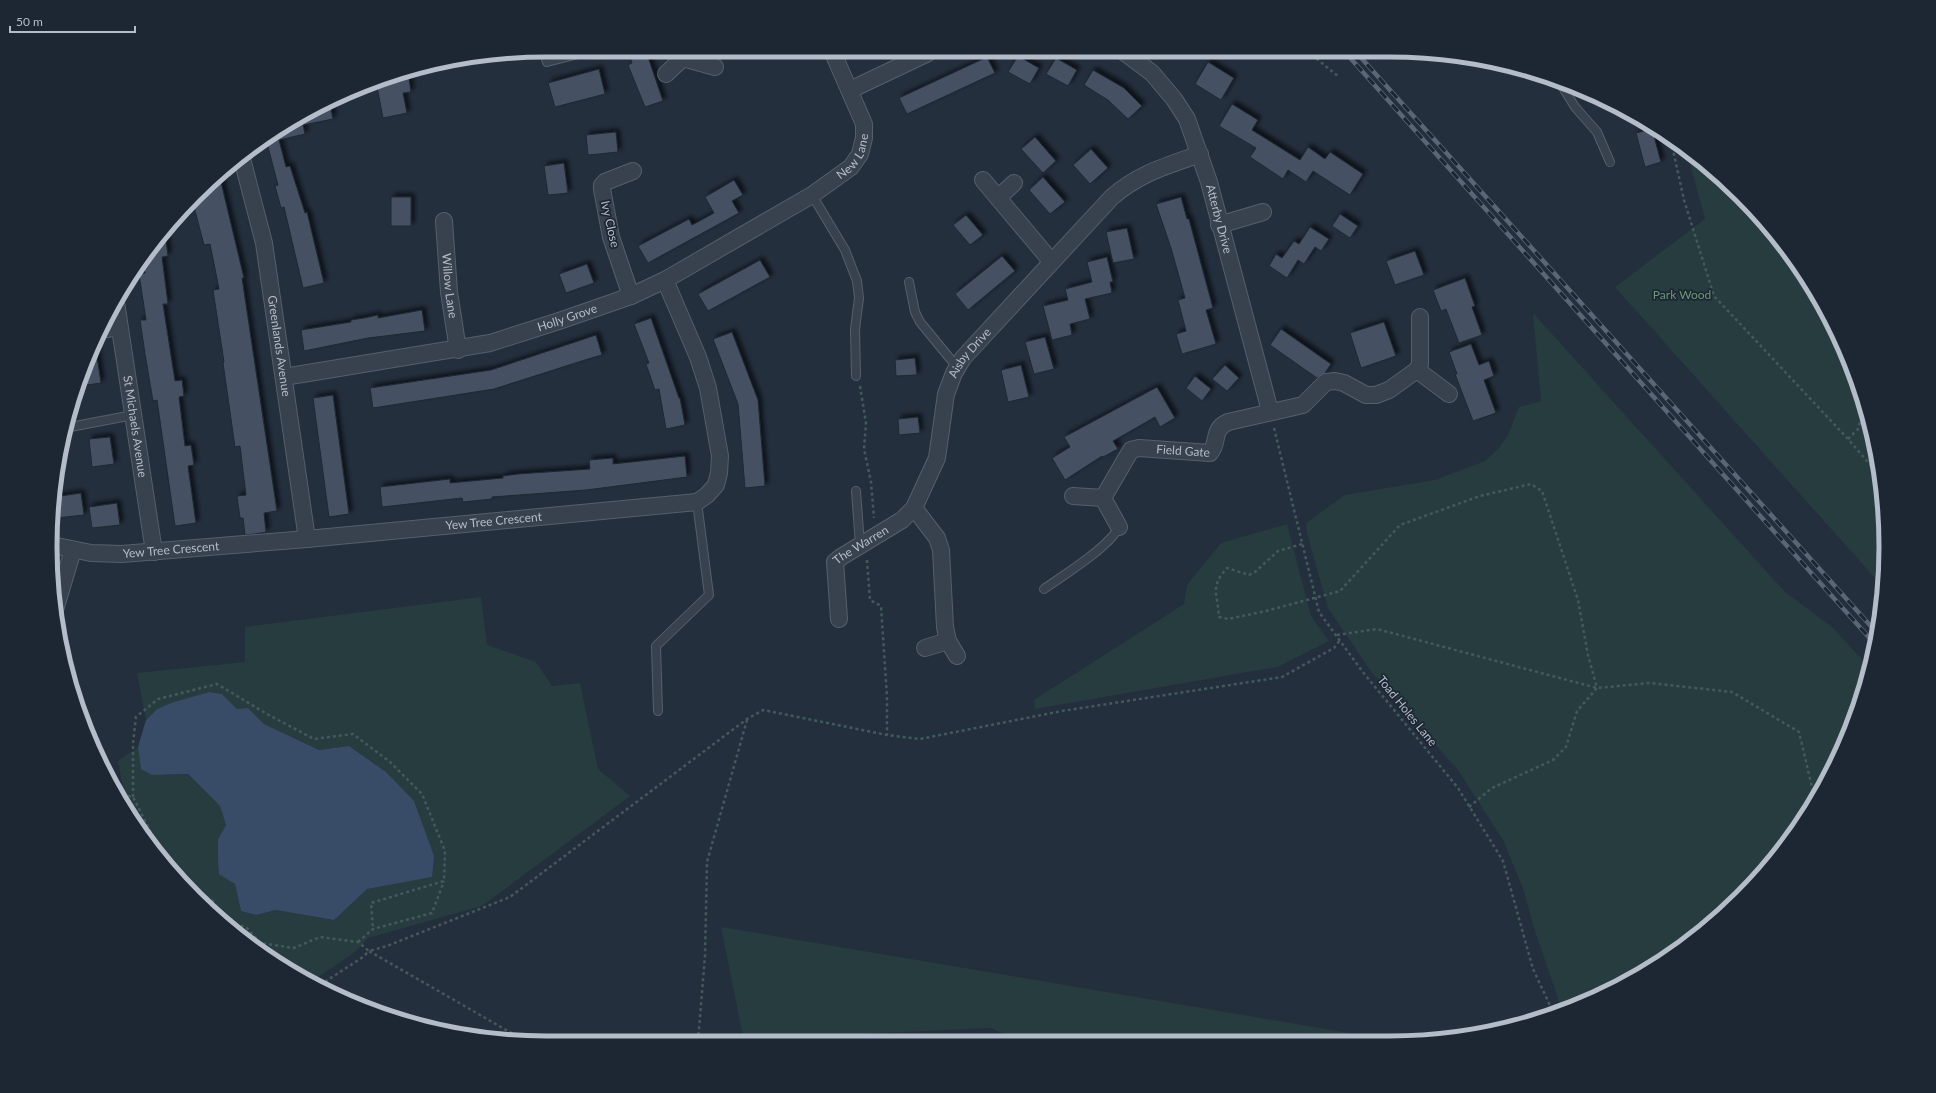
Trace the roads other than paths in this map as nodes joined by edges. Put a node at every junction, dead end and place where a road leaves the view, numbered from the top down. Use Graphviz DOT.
graph roads {
  1 [pos="545,57"];
  2 [pos="566,57"];
  3 [pos="681,57"];
  4 [pos="685,57"];
  5 [pos="835,57"];
  6 [pos="920,57"];
  7 [pos="1131,57"];
  8 [pos="716,67"];
  9 [pos="666,74"];
  10 [pos="1564,89"];
  11 [pos="850,90"];
  12 [pos="1200,154"];
  13 [pos="1610,162"];
  14 [pos="243,163"];
  15 [pos="633,171"];
  16 [pos="982,180"];
  17 [pos="1014,184"];
  18 [pos="826,186"];
  19 [pos="812,195"];
  20 [pos="998,198"];
  21 [pos="1263,212"];
  22 [pos="444,221"];
  23 [pos="1219,225"];
  24 [pos="1051,261"];
  25 [pos="665,280"];
  26 [pos="909,282"];
  27 [pos="631,296"];
  28 [pos="117,312"];
  29 [pos="1420,317"];
  30 [pos="119,327"];
  31 [pos="108,329"];
  32 [pos="458,350"];
  33 [pos="958,367"];
  34 [pos="1417,370"];
  35 [pos="856,376"];
  36 [pos="284,377"];
  37 [pos="1448,394"];
  38 [pos="1270,411"];
  39 [pos="132,415"];
  40 [pos="72,427"];
  41 [pos="856,491"];
  42 [pos="1073,496"];
  43 [pos="1103,498"];
  44 [pos="697,502"];
  45 [pos="914,508"];
  46 [pos="1119,527"];
  47 [pos="307,539"];
  48 [pos="867,541"];
  49 [pos="57,546"];
  50 [pos="73,550"];
  51 [pos="154,552"];
  52 [pos="1044,589"];
  53 [pos="60,595"];
  54 [pos="839,619"];
  55 [pos="948,640"];
  56 [pos="925,648"];
  57 [pos="957,656"];
  58 [pos="658,711"];
  1 -- 2 [label="lane"];
  3 -- 9 [label="street"];
  4 -- 8 [label="street"];
  5 -- 11 [label="street, New Lane"];
  6 -- 11 [label="street"];
  7 -- 12 [label="street, Atterby Drive"];
  10 -- 13 [label="lane"];
  11 -- 18 [label="street, New Lane"];
  12 -- 23 [label="street, Atterby Drive"];
  12 -- 24 [label="street, Aisby Drive"];
  14 -- 36 [label="street, Greenlands Avenue"];
  15 -- 27 [label="street, Ivy Close"];
  16 -- 20 [label="street"];
  17 -- 20 [label="street"];
  18 -- 19 [label="street, Holly Grove"];
  19 -- 25 [label="street, Holly Grove"];
  19 -- 35 [label="lane"];
  20 -- 24 [label="street"];
  21 -- 23 [label="street"];
  22 -- 32 [label="street, Willow Lane"];
  23 -- 38 [label="street, Atterby Drive"];
  24 -- 33 [label="street, Aisby Drive"];
  25 -- 27 [label="street, Holly Grove"];
  25 -- 44 [label="street"];
  26 -- 33 [label="lane"];
  27 -- 32 [label="street, Holly Grove"];
  28 -- 30 [label="street, St Michaels Avenue"];
  29 -- 34 [label="street"];
  30 -- 31 [label="street"];
  30 -- 39 [label="street, St Michaels Avenue"];
  32 -- 36 [label="street, Holly Grove"];
  33 -- 45 [label="street, Aisby Drive"];
  34 -- 37 [label="street"];
  34 -- 38 [label="street"];
  36 -- 47 [label="street, Greenlands Avenue"];
  38 -- 43 [label="street, Field Gate"];
  39 -- 40 [label="lane"];
  39 -- 51 [label="street, St Michaels Avenue"];
  41 -- 48 [label="lane"];
  42 -- 43 [label="street"];
  43 -- 46 [label="street"];
  44 -- 47 [label="street, Yew Tree Crescent"];
  44 -- 58 [label="lane"];
  45 -- 48 [label="street, The Warren"];
  45 -- 55 [label="street"];
  46 -- 52 [label="lane"];
  47 -- 51 [label="street, Yew Tree Crescent"];
  48 -- 54 [label="street, The Warren"];
  49 -- 50 [label="street, Yew Tree Crescent"];
  50 -- 51 [label="street, Yew Tree Crescent"];
  50 -- 53 [label="street"];
  55 -- 56 [label="street"];
  55 -- 57 [label="street"];
}
